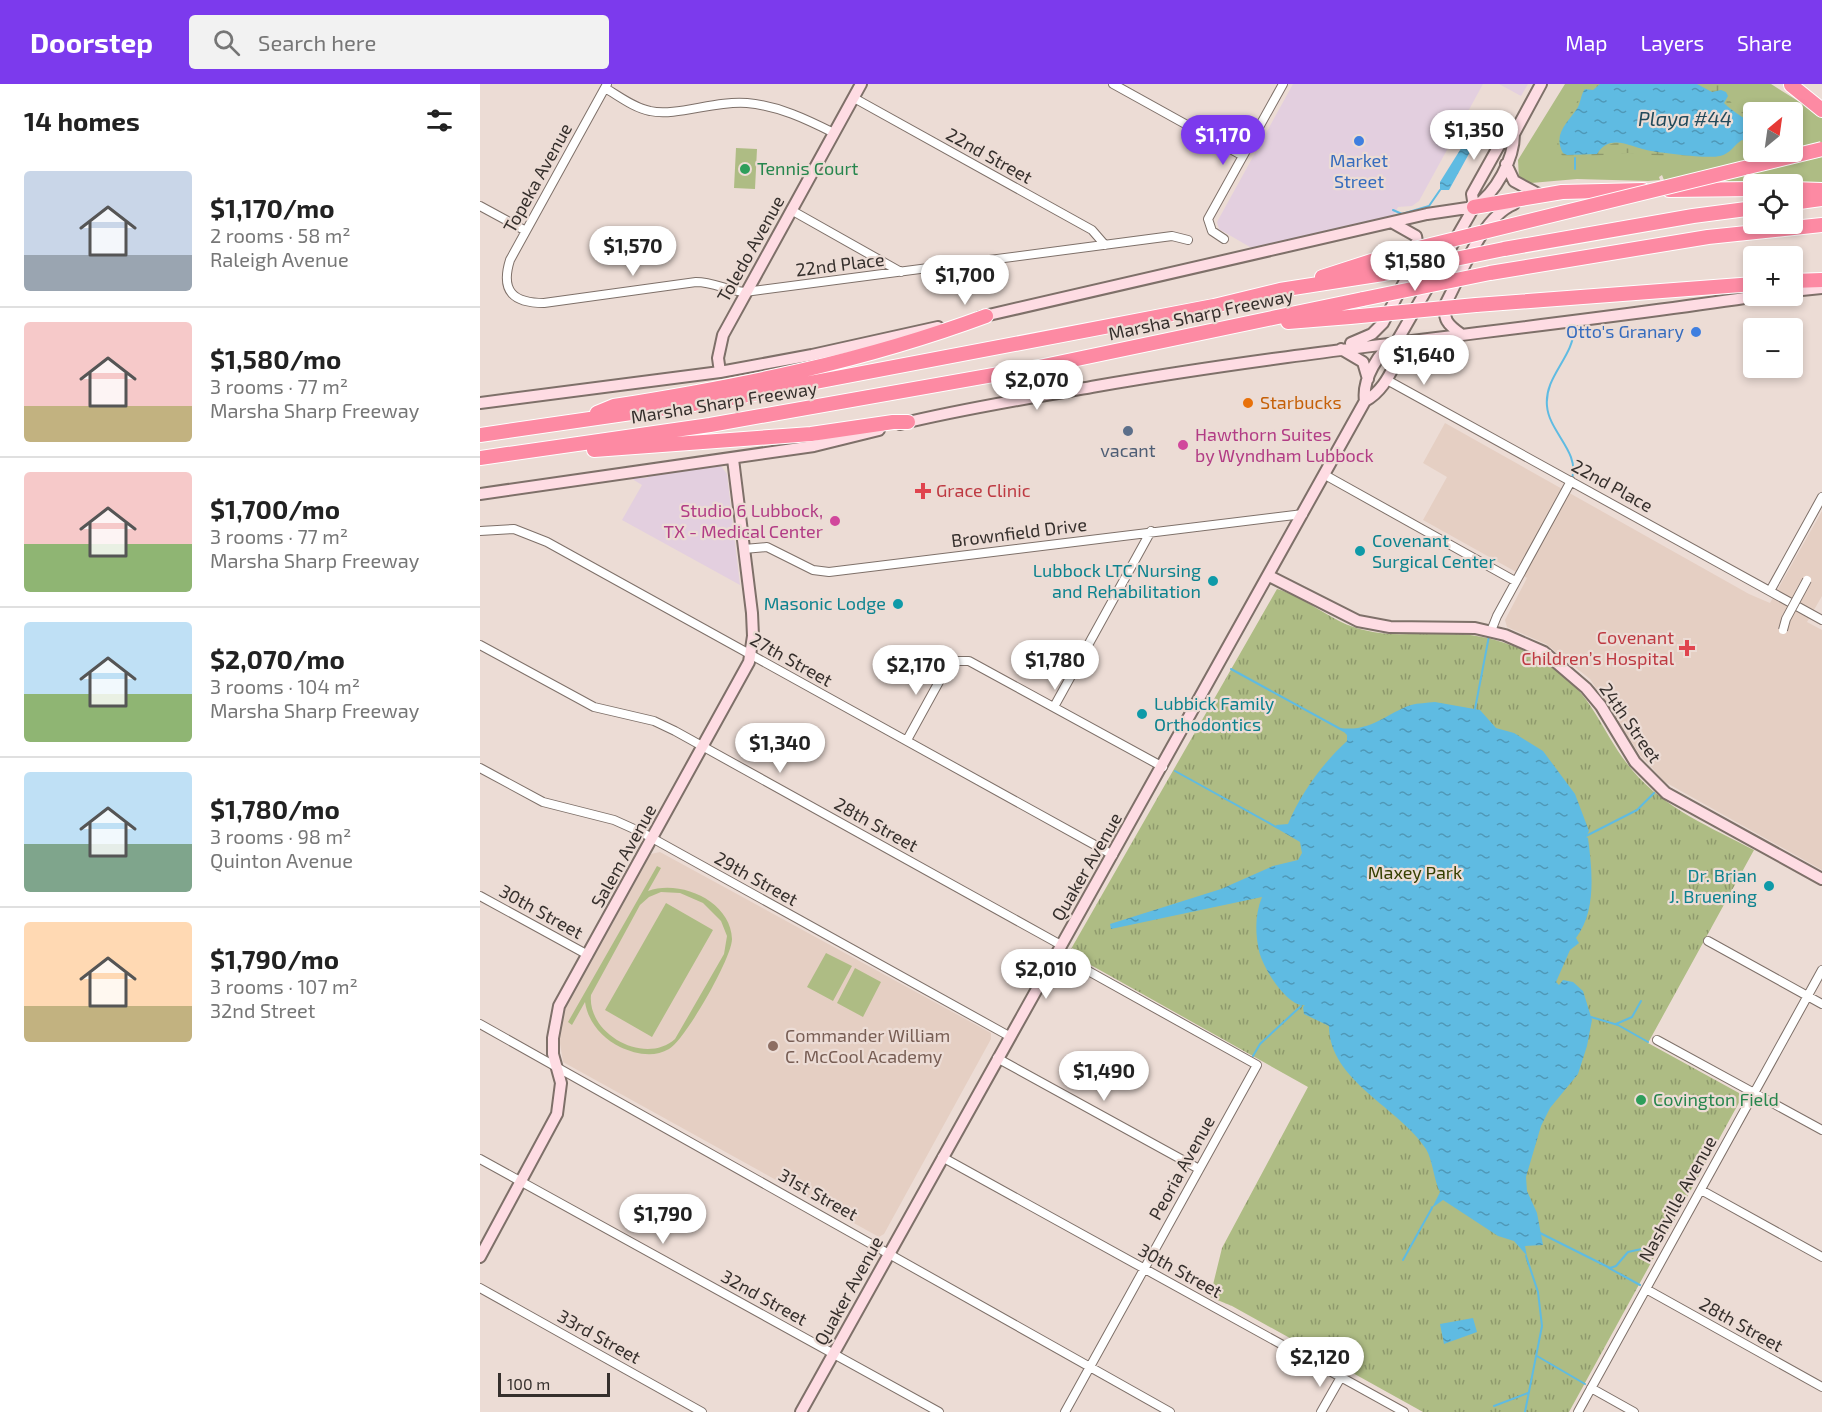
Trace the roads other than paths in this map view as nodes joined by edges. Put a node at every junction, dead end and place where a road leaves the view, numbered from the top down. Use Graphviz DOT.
graph roads {
  1 [pos="861,84"];
  2 [pos="1113,84"];
  3 [pos="1283,84"];
  4 [pos="1541,84"];
  5 [pos="606,86"];
  6 [pos="1791,86"];
  7 [pos="854,98"];
  8 [pos="1822,110"];
  9 [pos="834,133"];
  10 [pos="1514,134"];
  11 [pos="1822,148"];
  12 [pos="1243,156"];
  13 [pos="1506,164"];
  14 [pos="1743,189"];
  15 [pos="1803,189"];
  16 [pos="1822,190"];
  17 [pos="1540,195"];
  18 [pos="1822,199"];
  19 [pos="1803,202"];
  20 [pos="480,206"];
  21 [pos="1474,207"];
  22 [pos="1743,209"];
  23 [pos="791,210"];
  24 [pos="1393,223"];
  25 [pos="1822,225"];
  26 [pos="526,231"];
  27 [pos="1224,239"];
  28 [pos="1188,240"];
  29 [pos="1105,245"];
  30 [pos="901,272"];
  31 [pos="1803,280"];
  32 [pos="1822,280"];
  33 [pos="1743,285"];
  34 [pos="1822,288"];
  35 [pos="1280,290"];
  36 [pos="1803,290"];
  37 [pos="746,292"];
  38 [pos="1743,298"];
  39 [pos="986,316"];
  40 [pos="1232,326"];
  41 [pos="1461,334"];
  42 [pos="1397,341"];
  43 [pos="1340,349"];
  44 [pos="720,372"];
  45 [pos="1368,379"];
  46 [pos="1387,380"];
  47 [pos="1365,401"];
  48 [pos="480,403"];
  49 [pos="573,422"];
  50 [pos="908,422"];
  51 [pos="480,435"];
  52 [pos="482,458"];
  53 [pos="733,459"];
  54 [pos="1325,475"];
  55 [pos="1571,481"];
  56 [pos="480,494"];
  57 [pos="1822,497"];
  58 [pos="1303,514"];
  59 [pos="480,531"];
  60 [pos="1150,531"];
  61 [pos="744,549"];
  62 [pos="1269,576"];
  63 [pos="1807,580"];
  64 [pos="1515,581"];
  65 [pos="1770,591"];
  66 [pos="1822,620"];
  67 [pos="1783,630"];
  68 [pos="1491,631"];
  69 [pos="480,645"];
  70 [pos="751,655"];
  71 [pos="1055,705"];
  72 [pos="907,740"];
  73 [pos="703,746"];
  74 [pos="1163,767"];
  75 [pos="480,768"];
  76 [pos="653,839"];
  77 [pos="1113,855"];
  78 [pos="1822,879"];
  79 [pos="480,896"];
  80 [pos="1708,941"];
  81 [pos="1058,949"];
  82 [pos="588,955"];
  83 [pos="1822,970"];
  84 [pos="1807,996"];
  85 [pos="1822,1004"];
  86 [pos="480,1024"];
  87 [pos="1009,1036"];
  88 [pos="1657,1040"];
  89 [pos="997,1058"];
  90 [pos="555,1065"];
  91 [pos="1257,1065"];
  92 [pos="1754,1092"];
  93 [pos="1822,1130"];
  94 [pos="942,1157"];
  95 [pos="480,1159"];
  96 [pos="1199,1169"];
  97 [pos="522,1182"];
  98 [pos="1701,1190"];
  99 [pos="889,1252"];
  100 [pos="480,1257"];
  101 [pos="1822,1257"];
  102 [pos="1144,1268"];
  103 [pos="480,1288"];
  104 [pos="1646,1289"];
  105 [pos="833,1353"];
  106 [pos="1090,1367"];
  107 [pos="1341,1377"];
  108 [pos="1822,1387"];
  109 [pos="1591,1388"];
  110 [pos="702,1412"];
  111 [pos="801,1412"];
  112 [pos="939,1412"];
  113 [pos="1065,1412"];
  114 [pos="1170,1412"];
  115 [pos="1322,1412"];
  116 [pos="1404,1412"];
  117 [pos="1578,1412"];
  118 [pos="1634,1412"];
  1 -- 7 [label="main road, Toledo Avenue"];
  2 -- 12 [label="street"];
  3 -- 12 [label="street"];
  4 -- 10 [label="main road, Quaker Avenue"];
  5 -- 9 [label="street"];
  5 -- 26 [label="street, Topeka Avenue"];
  6 -- 8 [label="highway"];
  7 -- 9 [label="main road, Toledo Avenue"];
  7 -- 29 [label="street, 22nd Street"];
  9 -- 23 [label="main road, Toledo Avenue"];
  10 -- 13 [label="main road, Quaker Avenue"];
  10 -- 21 [label="main road, Quaker Avenue"];
  11 -- 35 [label="highway, bridge"];
  12 -- 27 [label="street"];
  13 -- 17 [label="main road"];
  13 -- 21 [label="main road, Quaker Avenue"];
  14 -- 17 [label="highway"];
  15 -- 16 [label="highway"];
  17 -- 21 [label="highway"];
  17 -- 41 [label="main road"];
  18 -- 19 [label="highway"];
  20 -- 26 [label="street"];
  21 -- 24 [label="main road, Marsha Sharp Freeway"];
  21 -- 42 [label="main road, Quaker Avenue"];
  22 -- 35 [label="highway, Marsha Sharp Freeway, bridge"];
  23 -- 30 [label="street"];
  23 -- 37 [label="main road, Toledo Avenue"];
  24 -- 39 [label="main road, Marsha Sharp Freeway"];
  24 -- 43 [label="main road"];
  25 -- 40 [label="highway, Marsha Sharp Freeway, bridge"];
  26 -- 37 [label="street, Topeka Avenue"];
  28 -- 29 [label="street, 22nd Place"];
  29 -- 30 [label="street, 22nd Place"];
  30 -- 37 [label="street, 22nd Place"];
  31 -- 32 [label="highway"];
  33 -- 40 [label="highway, bridge"];
  34 -- 36 [label="main road"];
  35 -- 49 [label="highway, Marsha Sharp Freeway"];
  37 -- 44 [label="main road, Toledo Avenue"];
  38 -- 41 [label="main road"];
  39 -- 44 [label="main road, Marsha Sharp Freeway"];
  39 -- 49 [label="highway"];
  40 -- 52 [label="highway, Marsha Sharp Freeway"];
  41 -- 42 [label="main road"];
  42 -- 43 [label="main road"];
  42 -- 45 [label="main road, Quaker Avenue"];
  42 -- 46 [label="main road, Quaker Avenue"];
  43 -- 45 [label="main road"];
  43 -- 50 [label="main road"];
  44 -- 48 [label="main road, Marsha Sharp Freeway"];
  45 -- 47 [label="main road, Quaker Avenue"];
  46 -- 47 [label="main road, Quaker Avenue"];
  46 -- 55 [label="street, 22nd Place"];
  47 -- 54 [label="main road, Quaker Avenue"];
  49 -- 51 [label="highway, Marsha Sharp Freeway"];
  50 -- 52 [label="highway"];
  50 -- 53 [label="main road"];
  53 -- 56 [label="main road"];
  53 -- 61 [label="main road, Salem Avenue"];
  54 -- 58 [label="main road, Quaker Avenue"];
  54 -- 64 [label="street"];
  55 -- 64 [label="street"];
  55 -- 65 [label="street, 22nd Place"];
  57 -- 65 [label="street"];
  58 -- 60 [label="street, Brownfield Drive"];
  58 -- 62 [label="main road, Quaker Avenue"];
  59 -- 70 [label="street, 27th Street"];
  60 -- 61 [label="street, Brownfield Drive"];
  60 -- 71 [label="street"];
  61 -- 70 [label="main road, Salem Avenue"];
  62 -- 68 [label="main road, 24th Street"];
  62 -- 74 [label="main road, Quaker Avenue"];
  63 -- 67 [label="street, bridge"];
  64 -- 68 [label="street"];
  65 -- 66 [label="street, 22nd Place"];
  68 -- 78 [label="main road, 24th Street"];
  69 -- 73 [label="street, 28th Street"];
  70 -- 72 [label="street, 27th Street"];
  70 -- 73 [label="main road, Salem Avenue"];
  71 -- 72 [label="street"];
  71 -- 74 [label="street"];
  72 -- 77 [label="street, 27th Street"];
  73 -- 76 [label="main road, Salem Avenue"];
  73 -- 81 [label="street, 28th Street"];
  74 -- 77 [label="main road, Quaker Avenue"];
  75 -- 76 [label="street, 29th Street"];
  76 -- 82 [label="main road, Salem Avenue"];
  76 -- 87 [label="street, 29th Street"];
  77 -- 81 [label="main road, Quaker Avenue"];
  79 -- 82 [label="street, 30th Street"];
  80 -- 84 [label="street"];
  81 -- 87 [label="main road, Quaker Avenue"];
  81 -- 91 [label="street, 28th Street"];
  82 -- 90 [label="main road, Salem Avenue"];
  83 -- 84 [label="street, Nashville Avenue"];
  84 -- 85 [label="street"];
  84 -- 92 [label="street, Nashville Avenue"];
  86 -- 90 [label="street, 31st Street"];
  87 -- 89 [label="main road, Quaker Avenue"];
  88 -- 92 [label="street"];
  89 -- 94 [label="main road, Quaker Avenue"];
  89 -- 96 [label="street"];
  90 -- 97 [label="main road, Salem Avenue"];
  90 -- 99 [label="street, 31st Street"];
  91 -- 96 [label="street, Peoria Avenue"];
  92 -- 93 [label="street"];
  92 -- 98 [label="street, Nashville Avenue"];
  94 -- 99 [label="main road, Quaker Avenue"];
  94 -- 102 [label="street, 30th Street"];
  95 -- 97 [label="street, 32nd Street"];
  96 -- 102 [label="street, Peoria Avenue"];
  97 -- 100 [label="main road, Salem Avenue"];
  97 -- 105 [label="street, 32nd Street"];
  98 -- 101 [label="street"];
  98 -- 104 [label="street, Nashville Avenue"];
  99 -- 105 [label="main road, Quaker Avenue"];
  99 -- 106 [label="street, 31st Street"];
  102 -- 106 [label="street, Peoria Avenue"];
  102 -- 107 [label="street, 30th Street"];
  103 -- 110 [label="street, 33rd Street"];
  104 -- 108 [label="street, 28th Street"];
  104 -- 109 [label="street, Nashville Avenue"];
  105 -- 111 [label="main road, Quaker Avenue"];
  105 -- 112 [label="street, 32nd Street"];
  106 -- 113 [label="street, Peoria Avenue"];
  106 -- 114 [label="street, 31st Street"];
  107 -- 115 [label="street"];
  107 -- 116 [label="street, 30th Street"];
  109 -- 117 [label="street, Nashville Avenue"];
  109 -- 118 [label="street"];
}
